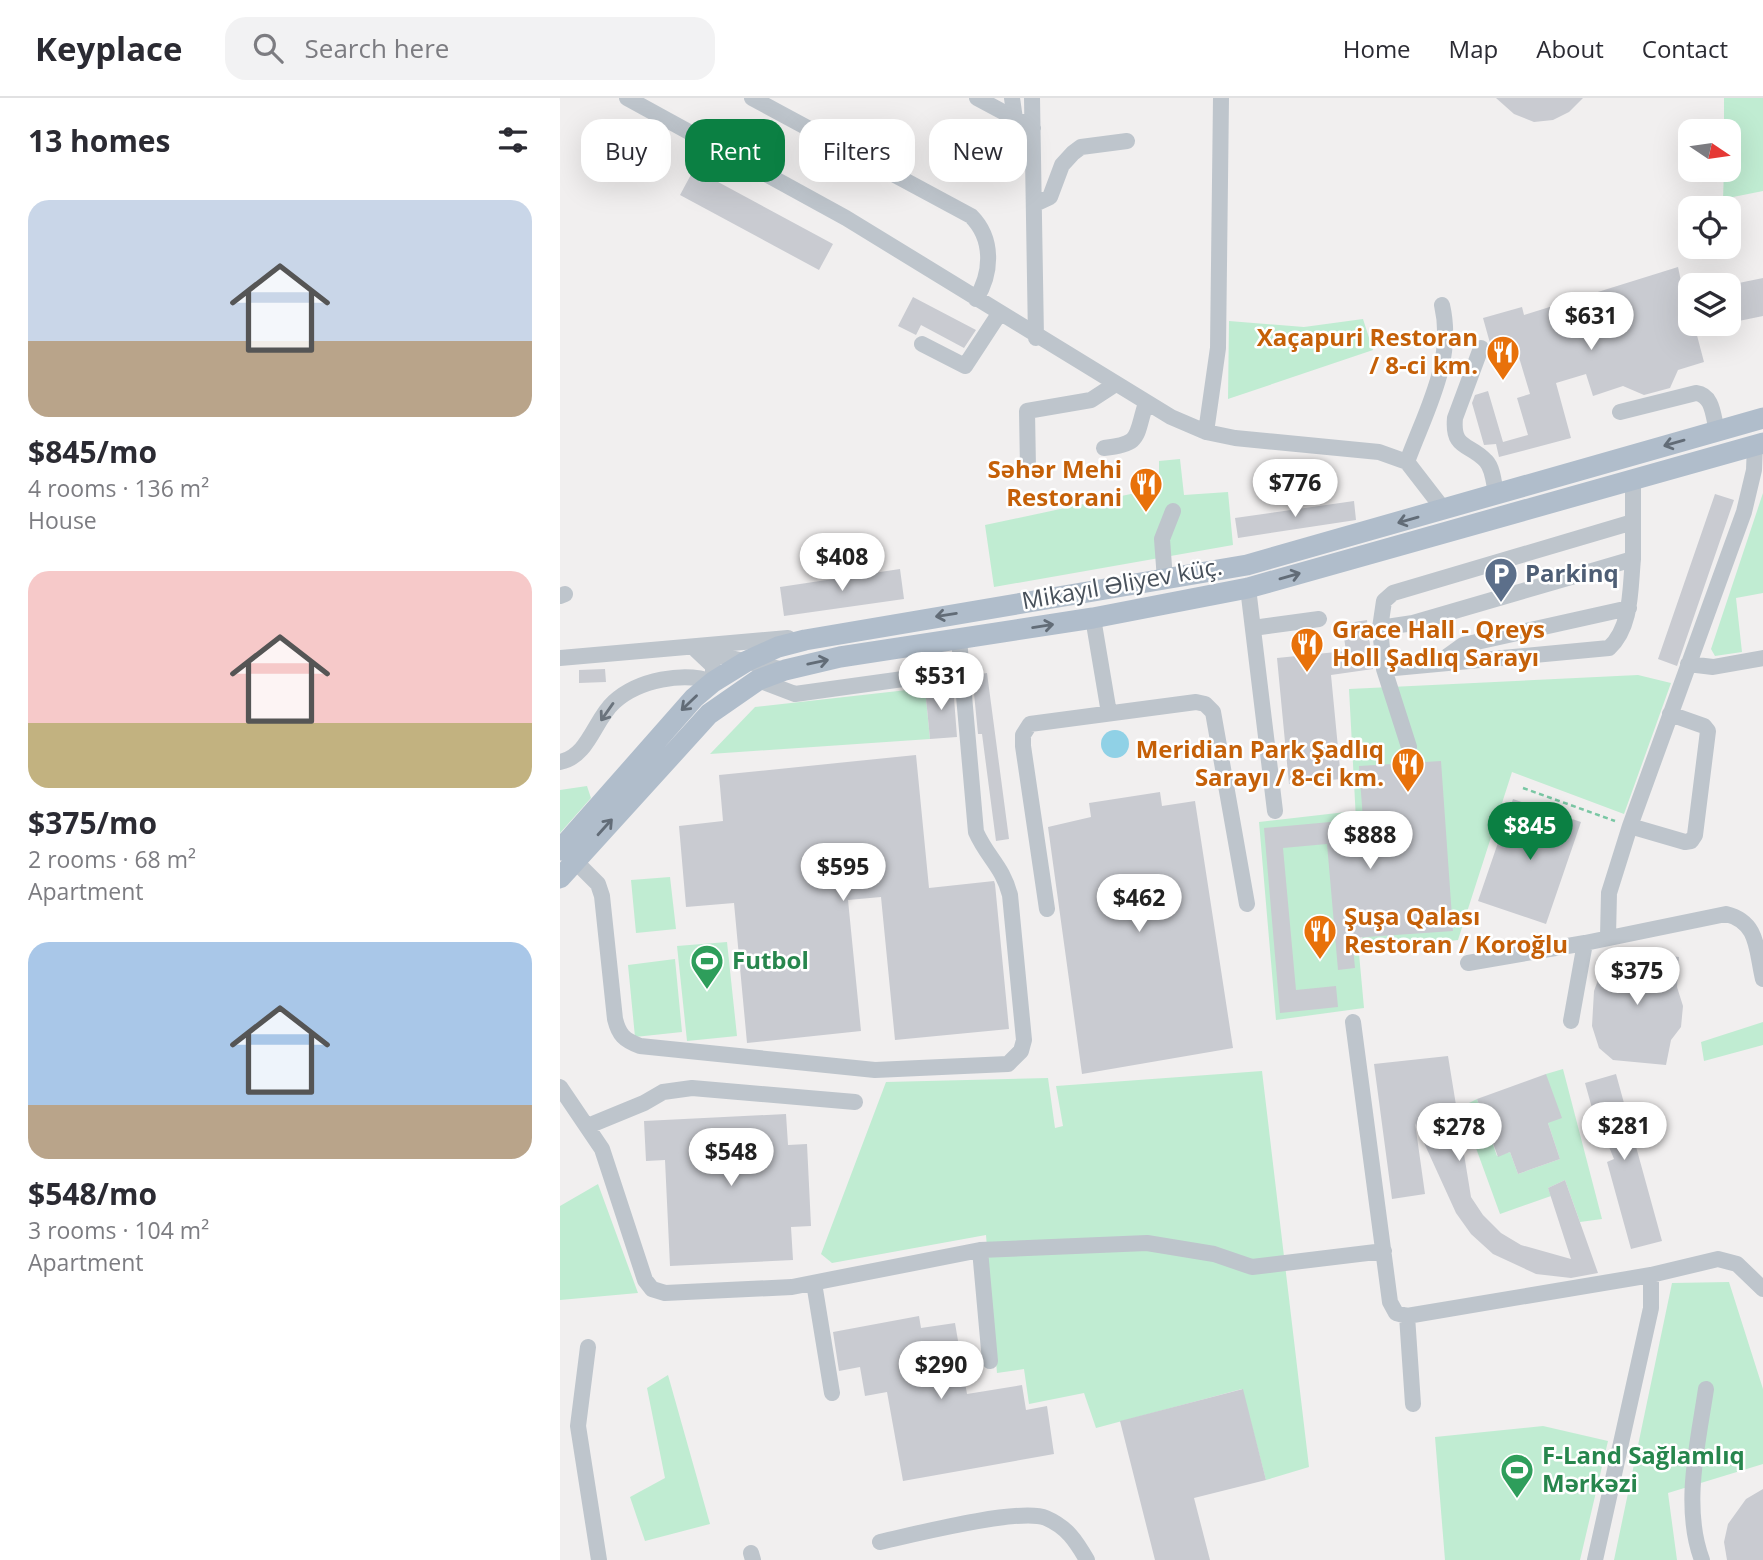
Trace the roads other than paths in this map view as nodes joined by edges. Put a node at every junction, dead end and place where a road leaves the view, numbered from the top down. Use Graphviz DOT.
graph roads {
  1 [pos="627,98"];
  2 [pos="752,98"];
  3 [pos="977,98"];
  4 [pos="1012,98"];
  5 [pos="1032,98"];
  6 [pos="1221,98"];
  7 [pos="1015,119"];
  8 [pos="1027,125"];
  9 [pos="1032,128"];
  10 [pos="1127,141"];
  11 [pos="1035,204"];
  12 [pos="976,299"];
  13 [pos="1442,305"];
  14 [pos="999,314"];
  15 [pos="1036,338"];
  16 [pos="922,344"];
  17 [pos="1481,348"];
  18 [pos="1114,385"];
  19 [pos="1146,403"];
  20 [pos="1620,412"];
  21 [pos="1763,418"];
  22 [pos="1717,431"];
  23 [pos="1206,432"];
  24 [pos="1759,444"];
  25 [pos="1104,448"];
  26 [pos="1406,462"];
  27 [pos="1028,469"];
  28 [pos="1633,480"];
  29 [pos="1496,494"];
  30 [pos="1444,510"];
  31 [pos="1173,511"];
  32 [pos="1633,522"];
  33 [pos="1633,559"];
  34 [pos="1165,580"];
  35 [pos="1248,588"];
  36 [pos="1629,608"];
  37 [pos="1093,618"];
  38 [pos="1319,619"];
  39 [pos="1253,628"];
  40 [pos="1380,628"];
  41 [pos="838,633"];
  42 [pos="960,639"];
  43 [pos="693,649"];
  44 [pos="560,658"];
  45 [pos="1763,658"];
  46 [pos="747,661"];
  47 [pos="1436,664"];
  48 [pos="1688,664"];
  49 [pos="1384,669"];
  50 [pos="785,670"];
  51 [pos="932,675"];
  52 [pos="758,680"];
  53 [pos="713,682"];
  54 [pos="1110,713"];
  55 [pos="1670,715"];
  56 [pos="1409,747"];
  57 [pos="560,762"];
  58 [pos="1275,811"];
  59 [pos="1630,826"];
  60 [pos="568,855"];
  61 [pos="560,878"];
  62 [pos="1247,904"];
  63 [pos="1047,909"];
  64 [pos="1608,936"];
  65 [pos="1585,943"];
  66 [pos="1468,963"];
  67 [pos="1763,979"];
  68 [pos="1570,1021"];
  69 [pos="1353,1022"];
  70 [pos="560,1087"];
  71 [pos="855,1102"];
  72 [pos="587,1126"];
  73 [pos="980,1250"];
  74 [pos="1384,1251"];
  75 [pos="1651,1275"];
  76 [pos="814,1283"];
  77 [pos="1763,1289"];
  78 [pos="1407,1316"];
  79 [pos="588,1347"];
  80 [pos="990,1361"];
  81 [pos="1706,1389"];
  82 [pos="832,1393"];
  83 [pos="1413,1404"];
  84 [pos="880,1542"];
  85 [pos="599,1560"];
  86 [pos="1087,1560"];
  87 [pos="1595,1560"];
  88 [pos="1702,1560"];
  1 -- 12 [label="street"];
  2 -- 12 [label="street"];
  3 -- 7 [label="street"];
  4 -- 7 [label="street"];
  5 -- 9 [label="street"];
  6 -- 23 [label="street"];
  8 -- 9 [label="street"];
  9 -- 11 [label="street"];
  10 -- 11 [label="street"];
  11 -- 15 [label="street"];
  12 -- 14 [label="street"];
  13 -- 26 [label="street"];
  14 -- 15 [label="street"];
  14 -- 16 [label="street"];
  15 -- 18 [label="street"];
  17 -- 29 [label="street"];
  18 -- 19 [label="street"];
  18 -- 27 [label="street"];
  19 -- 23 [label="street"];
  19 -- 25 [label="street"];
  20 -- 22 [label="street"];
  21 -- 22 [label="main road"];
  22 -- 29 [label="main road, one-way"];
  23 -- 26 [label="street"];
  24 -- 28 [label="main road, Mikayıl Əliyev küç."];
  24 -- 48 [label="street"];
  26 -- 30 [label="street"];
  28 -- 32 [label="street"];
  35 -- 28 [label="main road, Mikayıl Əliyev küç., one-way"];
  29 -- 30 [label="main road"];
  30 -- 34 [label="main road, one-way"];
  31 -- 34 [label="street"];
  32 -- 33 [label="street"];
  32 -- 40 [label="street"];
  33 -- 36 [label="street"];
  33 -- 40 [label="street"];
  34 -- 41 [label="main road, one-way"];
  35 -- 37 [label="main road, Mikayıl Əliyev küç."];
  35 -- 39 [label="street"];
  36 -- 47 [label="street"];
  36 -- 47 [label="street"];
  42 -- 37 [label="main road, Mikayıl Əliyev küç., one-way"];
  37 -- 54 [label="street"];
  38 -- 39 [label="street"];
  39 -- 58 [label="street"];
  40 -- 49 [label="street"];
  41 -- 43 [label="street"];
  41 -- 46 [label="main road"];
  50 -- 42 [label="main road, Mikayıl Əliyev küç., one-way"];
  42 -- 60 [label="street"];
  43 -- 44 [label="street"];
  43 -- 46 [label="street"];
  43 -- 53 [label="street"];
  45 -- 48 [label="street"];
  46 -- 50 [label="street"];
  46 -- 53 [label="main road"];
  47 -- 49 [label="street"];
  48 -- 55 [label="street"];
  49 -- 56 [label="street"];
  50 -- 52 [label="main road, Mikayıl Əliyev küç."];
  51 -- 52 [label="street"];
  60 -- 52 [label="main road, Mikayıl Əliyev küç., one-way"];
  53 -- 57 [label="street, one-way"];
  53 -- 60 [label="main road, one-way"];
  54 -- 62 [label="street"];
  54 -- 63 [label="street"];
  55 -- 59 [label="street"];
  55 -- 59 [label="street"];
  59 -- 64 [label="street"];
  60 -- 61 [label="main road, Mikayıl Əliyev küç."];
  64 -- 65 [label="street"];
  64 -- 67 [label="street"];
  65 -- 66 [label="street"];
  65 -- 68 [label="street"];
  69 -- 74 [label="street"];
  70 -- 72 [label="street"];
  71 -- 72 [label="street"];
  72 -- 76 [label="street"];
  73 -- 74 [label="street"];
  73 -- 76 [label="street"];
  73 -- 80 [label="street"];
  74 -- 78 [label="street"];
  75 -- 77 [label="street"];
  75 -- 78 [label="street"];
  75 -- 87 [label="street"];
  76 -- 82 [label="street"];
  78 -- 83 [label="street"];
  79 -- 85 [label="street"];
  81 -- 88 [label="street"];
  84 -- 86 [label="street"];
}
